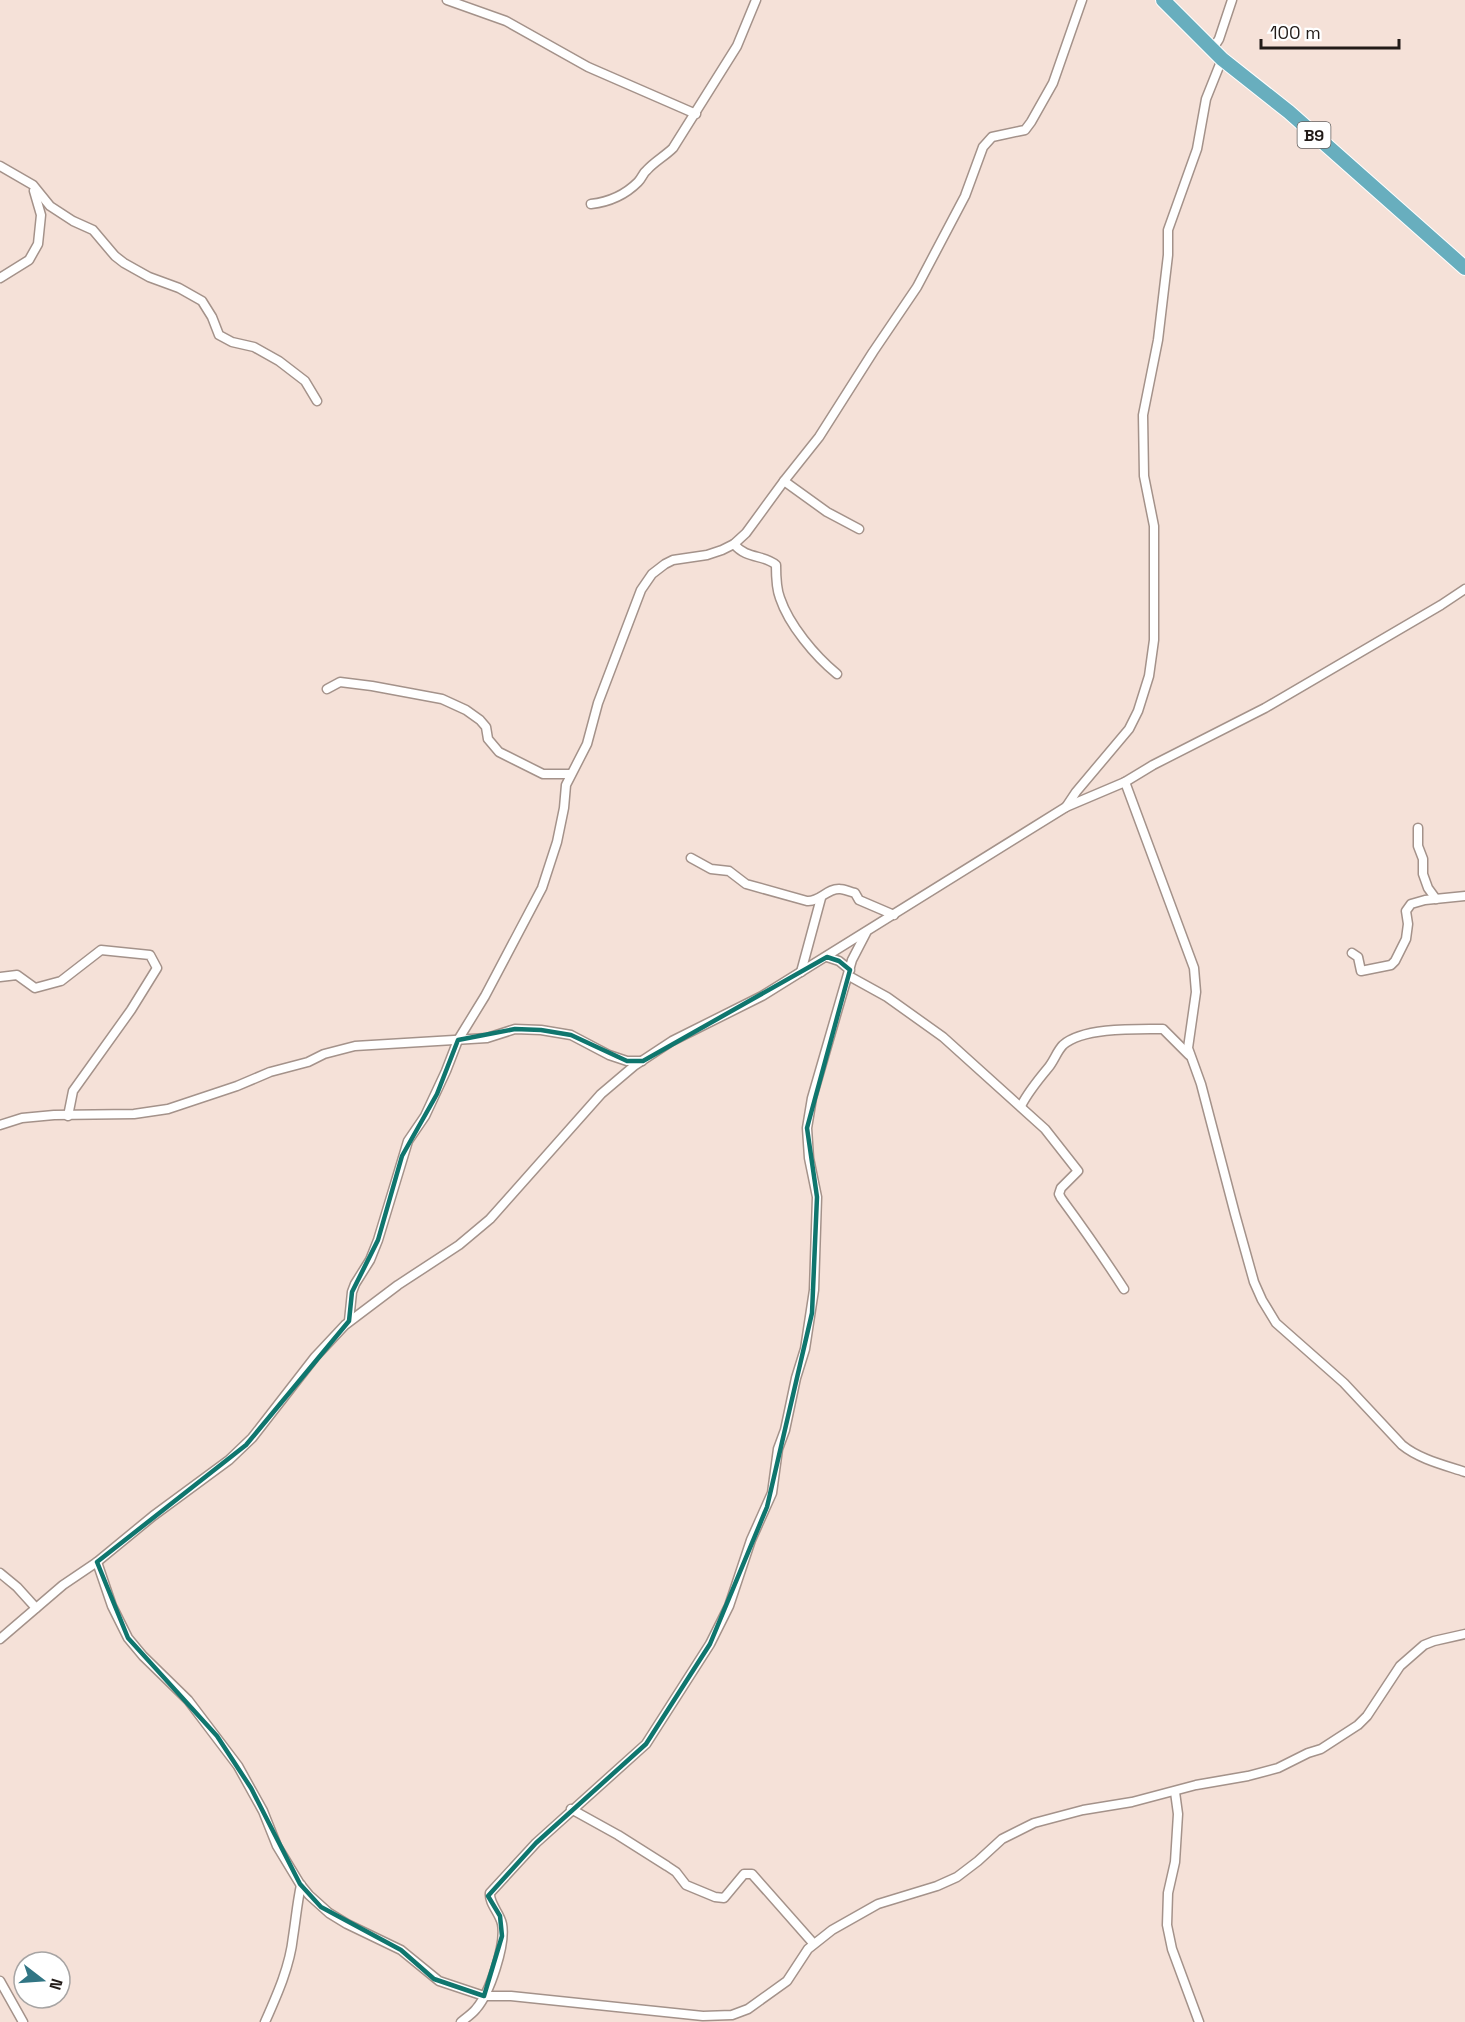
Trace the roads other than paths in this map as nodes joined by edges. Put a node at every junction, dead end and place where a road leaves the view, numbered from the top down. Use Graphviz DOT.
graph roads {
  1 [pos="447,0"];
  2 [pos="756,0"];
  3 [pos="1082,0"];
  4 [pos="1163,0"];
  5 [pos="1232,0"];
  6 [pos="1217,55"];
  7 [pos="696,114"];
  8 [pos="0,166"];
  9 [pos="33,185"];
  10 [pos="591,204"];
  11 [pos="1465,268"];
  12 [pos="0,278"];
  13 [pos="317,401"];
  14 [pos="784,481"];
  15 [pos="859,529"];
  16 [pos="734,544"];
  17 [pos="1465,589"];
  18 [pos="837,674"];
  19 [pos="327,689"];
  20 [pos="570,774"];
  21 [pos="1125,782"];
  22 [pos="1066,807"];
  23 [pos="1419,828"];
  24 [pos="691,858"];
  25 [pos="1465,896"];
  26 [pos="821,898"];
  27 [pos="1436,899"];
  28 [pos="894,915"];
  29 [pos="866,933"];
  30 [pos="1352,953"];
  31 [pos="827,957"];
  32 [pos="801,972"];
  33 [pos="850,973"];
  34 [pos="0,977"];
  35 [pos="1190,1026"];
  36 [pos="1167,1033"];
  37 [pos="458,1040"];
  38 [pos="1193,1060"];
  39 [pos="643,1061"];
  40 [pos="1021,1106"];
  41 [pos="68,1116"];
  42 [pos="0,1125"];
  43 [pos="1124,1289"];
  44 [pos="350,1321"];
  45 [pos="1465,1472"];
  46 [pos="97,1562"];
  47 [pos="0,1573"];
  48 [pos="36,1608"];
  49 [pos="1465,1634"];
  50 [pos="0,1639"];
  51 [pos="1175,1792"];
  52 [pos="571,1809"];
  53 [pos="301,1885"];
  54 [pos="813,1943"];
  55 [pos="0,1981"];
  56 [pos="484,1996"];
  57 [pos="703,2019"];
  58 [pos="23,2022"];
  59 [pos="265,2022"];
  60 [pos="462,2022"];
  61 [pos="1199,2022"];
  1 -- 7 [label="street"];
  2 -- 7 [label="street"];
  3 -- 14 [label="street"];
  4 -- 6 [label="highway, B9"];
  5 -- 6 [label="street"];
  6 -- 11 [label="highway, B9"];
  6 -- 22 [label="street"];
  7 -- 10 [label="street"];
  8 -- 9 [label="street"];
  9 -- 12 [label="street"];
  9 -- 13 [label="street"];
  14 -- 15 [label="street"];
  14 -- 16 [label="street"];
  16 -- 18 [label="street"];
  16 -- 20 [label="street"];
  17 -- 21 [label="street"];
  19 -- 20 [label="street"];
  20 -- 37 [label="street"];
  21 -- 22 [label="street"];
  21 -- 35 [label="street"];
  22 -- 28 [label="street"];
  23 -- 27 [label="street"];
  24 -- 26 [label="street"];
  25 -- 27 [label="street"];
  26 -- 28 [label="street"];
  26 -- 32 [label="street"];
  27 -- 30 [label="street"];
  28 -- 29 [label="street"];
  29 -- 31 [label="street"];
  29 -- 33 [label="street"];
  31 -- 32 [label="street"];
  31 -- 33 [label="street"];
  32 -- 39 [label="street"];
  33 -- 40 [label="street"];
  33 -- 52 [label="street"];
  34 -- 41 [label="street"];
  35 -- 36 [label="street"];
  35 -- 38 [label="street"];
  36 -- 38 [label="street"];
  36 -- 40 [label="street"];
  37 -- 39 [label="street"];
  37 -- 41 [label="street"];
  37 -- 44 [label="street"];
  38 -- 45 [label="street"];
  39 -- 44 [label="street"];
  40 -- 43 [label="street"];
  41 -- 42 [label="street"];
  44 -- 46 [label="street"];
  46 -- 48 [label="street"];
  46 -- 53 [label="street"];
  47 -- 48 [label="street"];
  48 -- 50 [label="street"];
  49 -- 51 [label="street"];
  51 -- 54 [label="street"];
  51 -- 61 [label="street"];
  52 -- 54 [label="street"];
  52 -- 56 [label="street"];
  53 -- 56 [label="street"];
  53 -- 59 [label="street"];
  54 -- 57 [label="street"];
  55 -- 58 [label="street"];
  56 -- 57 [label="street"];
  56 -- 60 [label="street"];
}
